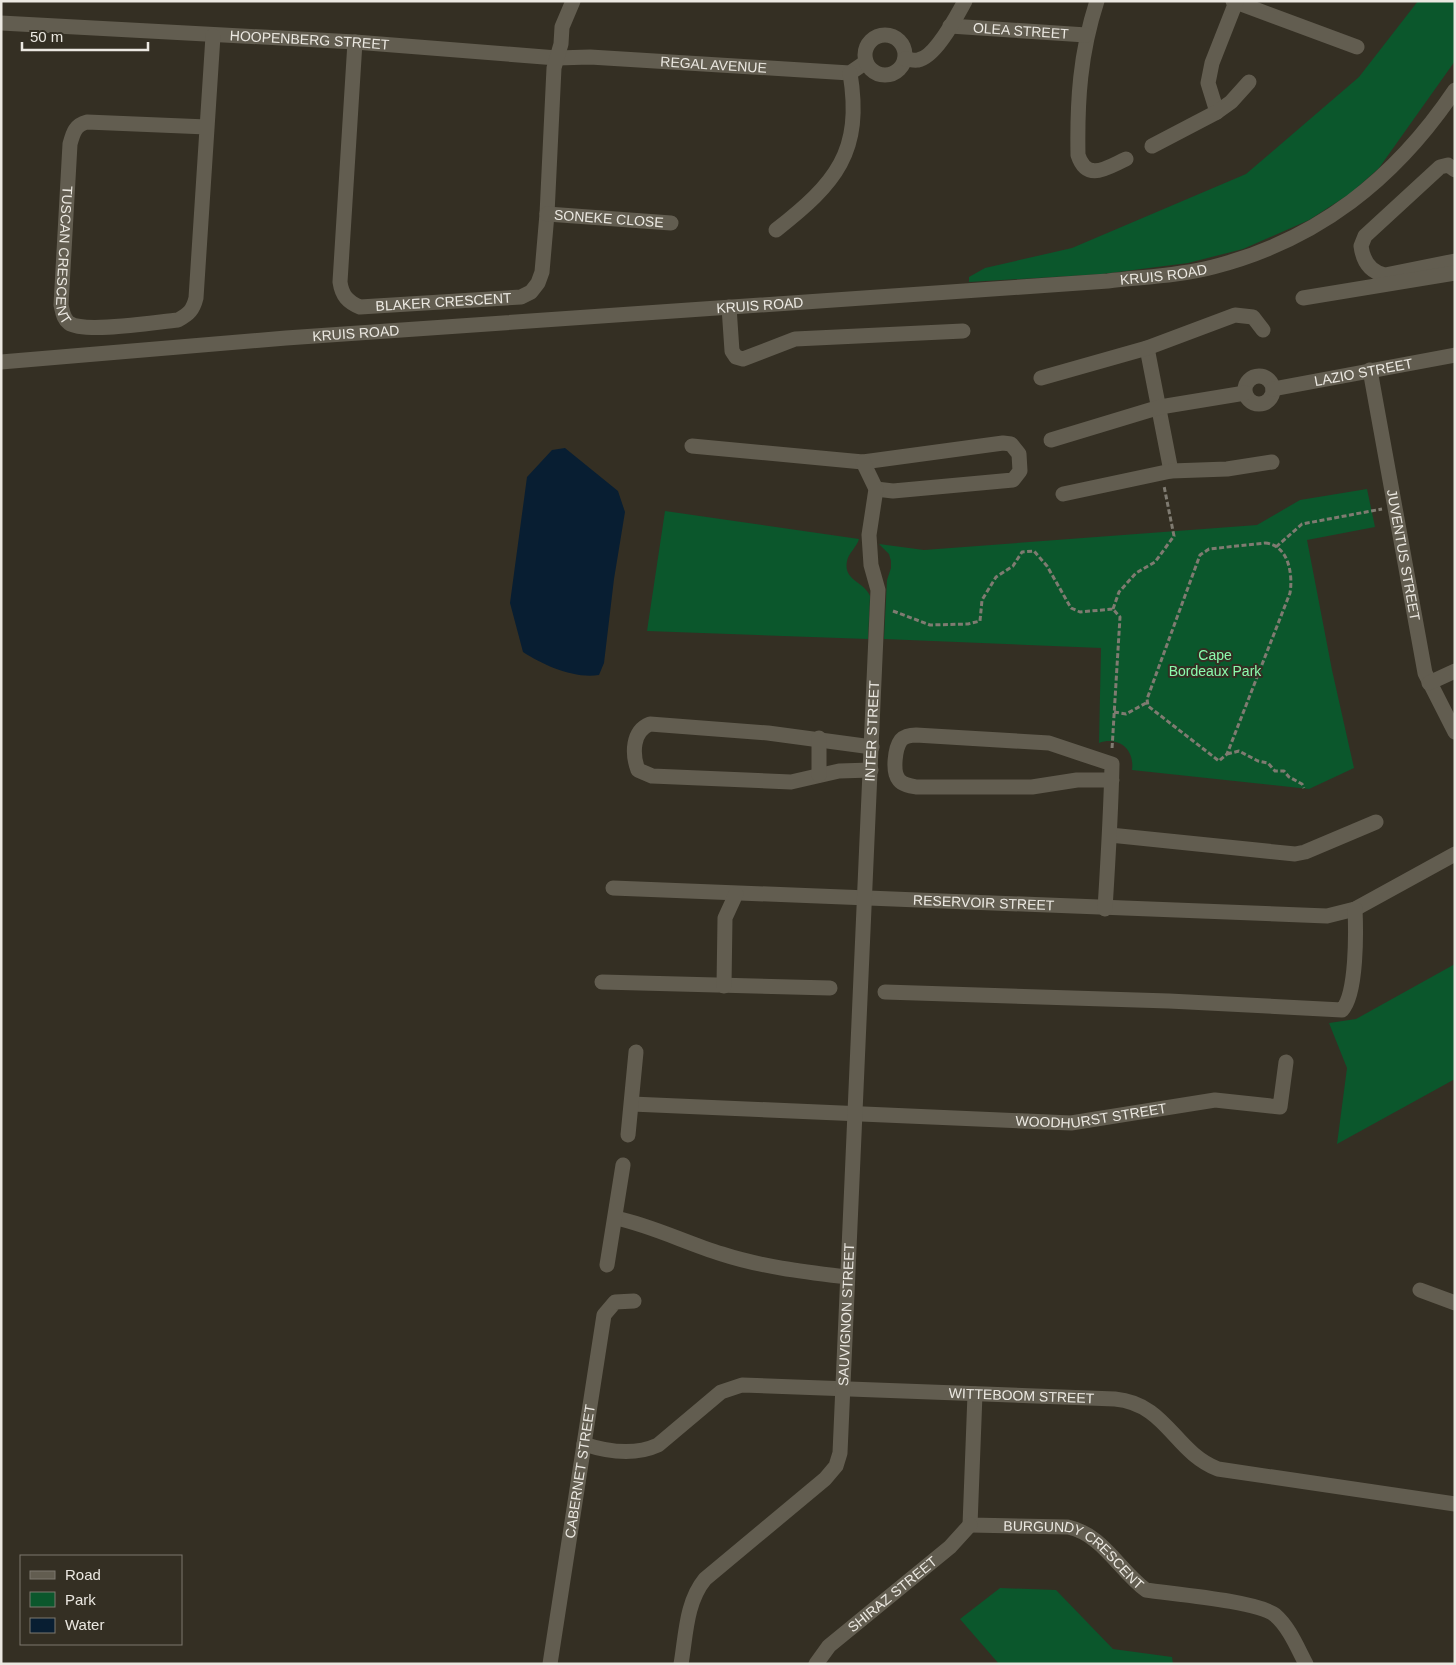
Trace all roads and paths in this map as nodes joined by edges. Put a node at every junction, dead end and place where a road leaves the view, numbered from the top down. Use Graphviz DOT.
graph roads {
  1 [pos="574,1"];
  2 [pos="965,1"];
  3 [pos="1097,1"];
  4 [pos="1234,2"];
  5 [pos="1,23"];
  6 [pos="950,26"];
  7 [pos="1086,35"];
  8 [pos="212,36"];
  9 [pos="355,42"];
  10 [pos="1356,47"];
  11 [pos="557,58"];
  12 [pos="905,59"];
  13 [pos="866,62"];
  14 [pos="850,73"];
  15 [pos="1249,82"];
  16 [pos="1455,90"];
  17 [pos="1217,112"];
  18 [pos="207,127"];
  19 [pos="1152,146"];
  20 [pos="1126,159"];
  21 [pos="1455,170"];
  22 [pos="547,214"];
  23 [pos="672,223"];
  24 [pos="776,230"];
  25 [pos="1455,262"];
  26 [pos="1455,273"];
  27 [pos="1304,298"];
  28 [pos="729,308"];
  29 [pos="1263,330"];
  30 [pos="963,331"];
  31 [pos="1146,348"];
  32 [pos="1455,355"];
  33 [pos="1,362"];
  34 [pos="1370,370"];
  35 [pos="1041,378"];
  36 [pos="1273,389"];
  37 [pos="1245,393"];
  38 [pos="1160,407"];
  39 [pos="1051,440"];
  40 [pos="692,446"];
  41 [pos="863,462"];
  42 [pos="1272,462"];
  43 [pos="1171,471"];
  44 [pos="876,489"];
  45 [pos="1165,492"];
  46 [pos="1063,494"];
  47 [pos="1395,506"];
  48 [pos="1276,547"];
  49 [pos="1113,609"];
  50 [pos="890,611"];
  51 [pos="1455,671"];
  52 [pos="1429,683"];
  53 [pos="1146,703"];
  54 [pos="1114,712"];
  55 [pos="1455,732"];
  56 [pos="819,738"];
  57 [pos="1112,739"];
  58 [pos="872,747"];
  59 [pos="1227,754"];
  60 [pos="871,770"];
  61 [pos="819,775"];
  62 [pos="1112,780"];
  63 [pos="1304,788"];
  64 [pos="1376,822"];
  65 [pos="1110,835"];
  66 [pos="1455,854"];
  67 [pos="613,888"];
  68 [pos="736,894"];
  69 [pos="864,899"];
  70 [pos="1105,909"];
  71 [pos="1355,909"];
  72 [pos="602,982"];
  73 [pos="724,986"];
  74 [pos="830,988"];
  75 [pos="885,992"];
  76 [pos="636,1052"];
  77 [pos="1286,1062"];
  78 [pos="632,1104"];
  79 [pos="854,1113"];
  80 [pos="628,1136"];
  81 [pos="623,1166"];
  82 [pos="616,1218"];
  83 [pos="607,1265"];
  84 [pos="847,1277"];
  85 [pos="1420,1290"];
  86 [pos="634,1301"];
  87 [pos="1455,1303"];
  88 [pos="842,1389"];
  89 [pos="975,1394"];
  90 [pos="584,1444"];
  91 [pos="1455,1504"];
  92 [pos="970,1525"];
  93 [pos="550,1664"];
  94 [pos="681,1664"];
  95 [pos="816,1664"];
  96 [pos="1306,1664"];
  1 -- 11 [label="street"];
  2 -- 6 [label="street, OLEA STREET"];
  3 -- 7 [label="street, OLEA STREET"];
  4 -- 10 [label="street"];
  4 -- 17 [label="street"];
  5 -- 8 [label="street, HOOPENBERG STREET"];
  6 -- 7 [label="street, OLEA STREET"];
  6 -- 12 [label="street"];
  7 -- 20 [label="street"];
  8 -- 9 [label="street, HOOPENBERG STREET"];
  8 -- 18 [label="street, TUSCAN CRESCENT"];
  9 -- 11 [label="street, HOOPENBERG STREET"];
  9 -- 22 [label="street, BLAKER CRESCENT"];
  11 -- 14 [label="street, REGAL AVENUE"];
  11 -- 22 [label="street, BLAKER CRESCENT"];
  12 -- 13 [label="street"];
  12 -- 13 [label="street"];
  13 -- 14 [label="street"];
  14 -- 24 [label="street"];
  15 -- 17 [label="street"];
  16 -- 28 [label="street, KRUIS ROAD"];
  17 -- 19 [label="street"];
  18 -- 18 [label="street, TUSCAN CRESCENT"];
  21 -- 25 [label="street"];
  22 -- 23 [label="street, SONEKE CLOSE"];
  26 -- 27 [label="street"];
  28 -- 30 [label="street"];
  28 -- 33 [label="street, KRUIS ROAD"];
  29 -- 31 [label="street"];
  31 -- 35 [label="street"];
  31 -- 38 [label="street"];
  32 -- 34 [label="street, LAZIO STREET"];
  34 -- 36 [label="street, LAZIO STREET"];
  34 -- 47 [label="street, JUVENTUS STREET"];
  36 -- 37 [label="street"];
  36 -- 37 [label="street"];
  37 -- 38 [label="street"];
  38 -- 39 [label="street"];
  38 -- 43 [label="street"];
  40 -- 41 [label="street"];
  41 -- 44 [label="street"];
  41 -- 44 [label="street"];
  42 -- 43 [label="street"];
  43 -- 46 [label="street"];
  44 -- 58 [label="street, INTER STREET"];
  45 -- 49 [label="path"];
  47 -- 48 [label="path"];
  47 -- 52 [label="street, JUVENTUS STREET"];
  48 -- 53 [label="path"];
  48 -- 59 [label="path"];
  49 -- 50 [label="path"];
  49 -- 54 [label="path"];
  51 -- 52 [label="street"];
  52 -- 55 [label="street, JUVENTUS STREET"];
  53 -- 54 [label="path"];
  53 -- 59 [label="path"];
  54 -- 57 [label="path"];
  56 -- 58 [label="street"];
  56 -- 61 [label="street"];
  56 -- 61 [label="street"];
  58 -- 60 [label="street, INTER STREET"];
  59 -- 63 [label="path"];
  60 -- 61 [label="street"];
  60 -- 69 [label="street, INTER STREET"];
  62 -- 62 [label="street"];
  62 -- 65 [label="street"];
  64 -- 65 [label="street"];
  65 -- 70 [label="street"];
  66 -- 71 [label="street, RESERVOIR STREET"];
  67 -- 68 [label="street, RESERVOIR STREET"];
  68 -- 69 [label="street, RESERVOIR STREET"];
  68 -- 73 [label="street"];
  69 -- 70 [label="street, RESERVOIR STREET"];
  69 -- 79 [label="street, SAUVIGNON STREET"];
  70 -- 71 [label="street, RESERVOIR STREET"];
  71 -- 75 [label="street"];
  72 -- 73 [label="street"];
  73 -- 74 [label="street"];
  76 -- 78 [label="street"];
  77 -- 79 [label="street, WOODHURST STREET"];
  78 -- 79 [label="street"];
  78 -- 80 [label="street"];
  79 -- 84 [label="street, SAUVIGNON STREET"];
  81 -- 82 [label="street"];
  82 -- 83 [label="street"];
  82 -- 84 [label="street"];
  84 -- 88 [label="street, SAUVIGNON STREET"];
  85 -- 87 [label="street"];
  86 -- 90 [label="street, CABERNET STREET"];
  88 -- 89 [label="street, WITTEBOOM STREET"];
  88 -- 90 [label="street, WITTEBOOM STREET"];
  88 -- 94 [label="street, SAUVIGNON STREET"];
  89 -- 91 [label="street, WITTEBOOM STREET"];
  89 -- 92 [label="street"];
  90 -- 93 [label="street, CABERNET STREET"];
  92 -- 95 [label="street, SHIRAZ STREET"];
  92 -- 96 [label="street, BURGUNDY CRESCENT"];
}
